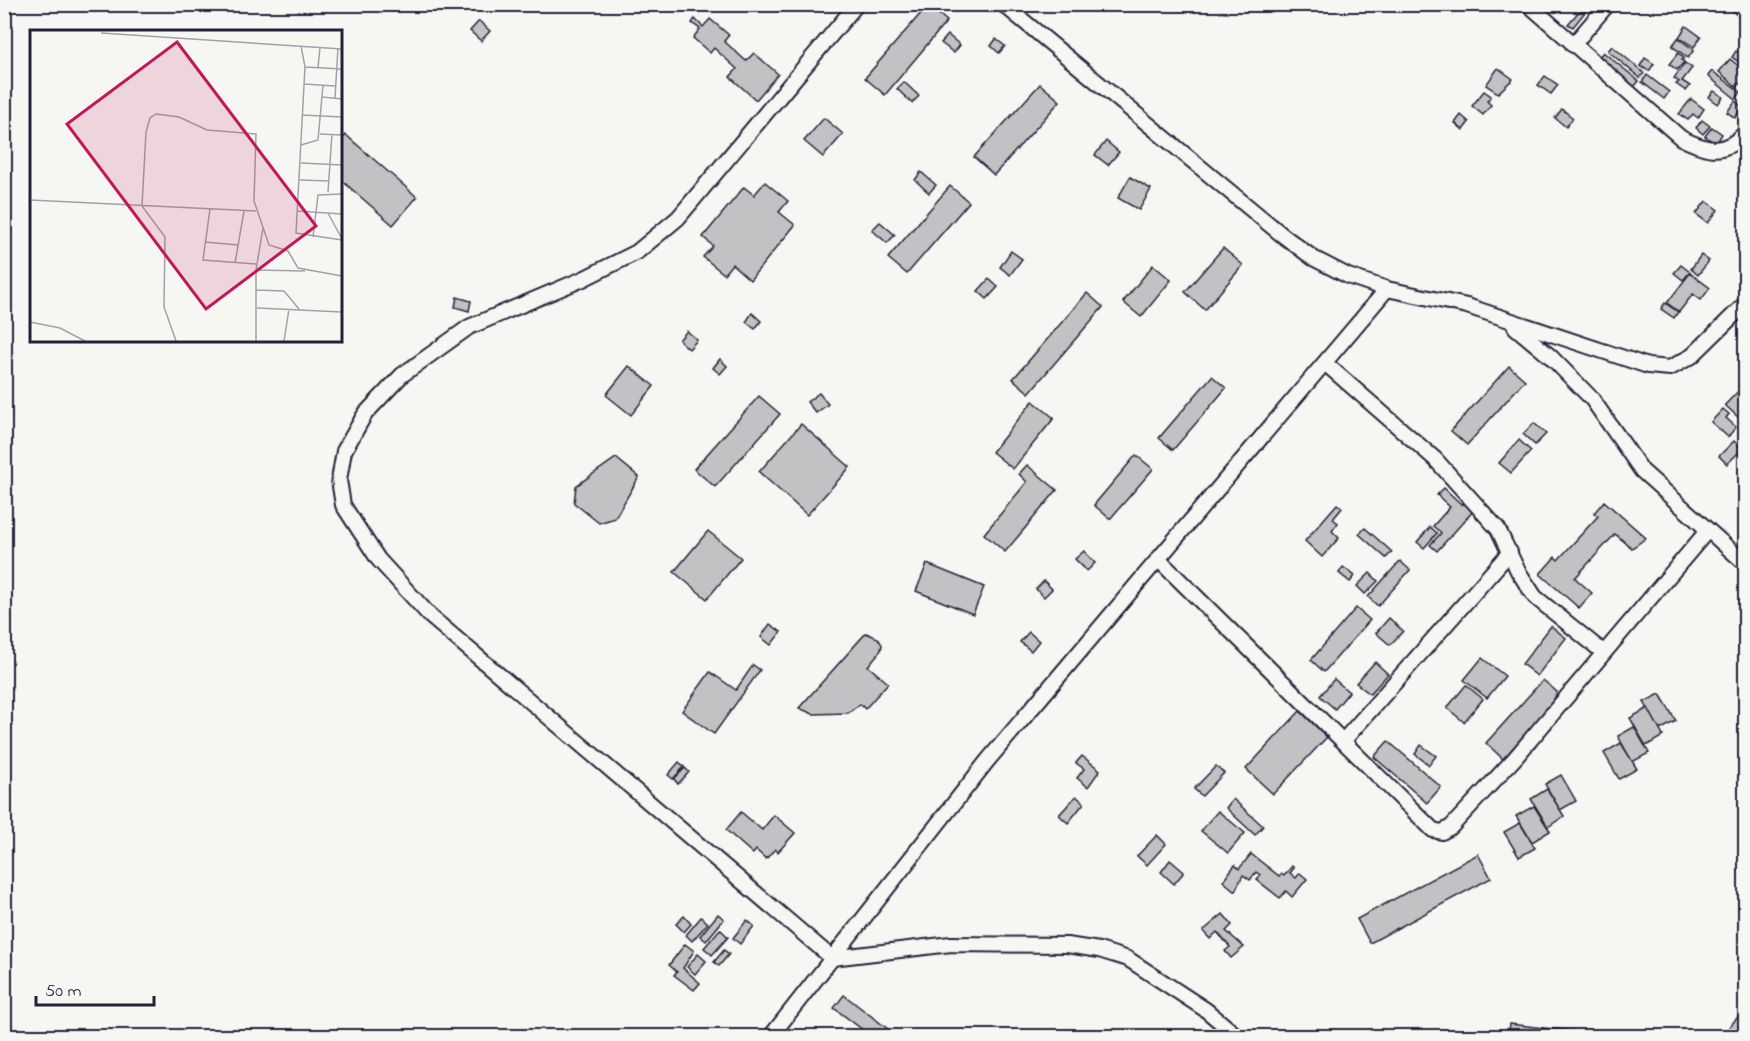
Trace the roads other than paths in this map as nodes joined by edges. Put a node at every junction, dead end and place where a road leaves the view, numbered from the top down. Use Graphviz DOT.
graph roads {
  1 [pos="856,4"];
  2 [pos="1003,4"];
  3 [pos="1528,4"];
  4 [pos="1608,4"];
  5 [pos="1737,4"];
  6 [pos="1746,12"];
  7 [pos="1573,45"];
  8 [pos="1746,132"];
  9 [pos="1387,289"];
  10 [pos="1746,303"];
  11 [pos="1506,320"];
  12 [pos="1326,364"];
  13 [pos="1708,530"];
  14 [pos="1510,552"];
  15 [pos="1744,559"];
  16 [pos="1160,561"];
  17 [pos="1603,652"];
  18 [pos="1344,740"];
  19 [pos="832,958"];
  20 [pos="771,1036"];
  21 [pos="1237,1036"];
  1 -- 19 [label="street"];
  2 -- 9 [label="street"];
  3 -- 7 [label="street"];
  4 -- 7 [label="street"];
  5 -- 6 [label="street"];
  7 -- 8 [label="street"];
  9 -- 11 [label="street"];
  9 -- 12 [label="street"];
  10 -- 11 [label="street"];
  11 -- 13 [label="street"];
  12 -- 14 [label="street"];
  12 -- 16 [label="street"];
  13 -- 15 [label="street"];
  13 -- 17 [label="street"];
  14 -- 17 [label="street"];
  14 -- 18 [label="street"];
  16 -- 18 [label="street"];
  16 -- 19 [label="street"];
  17 -- 18 [label="street"];
  19 -- 20 [label="street"];
  19 -- 21 [label="street"];
}
